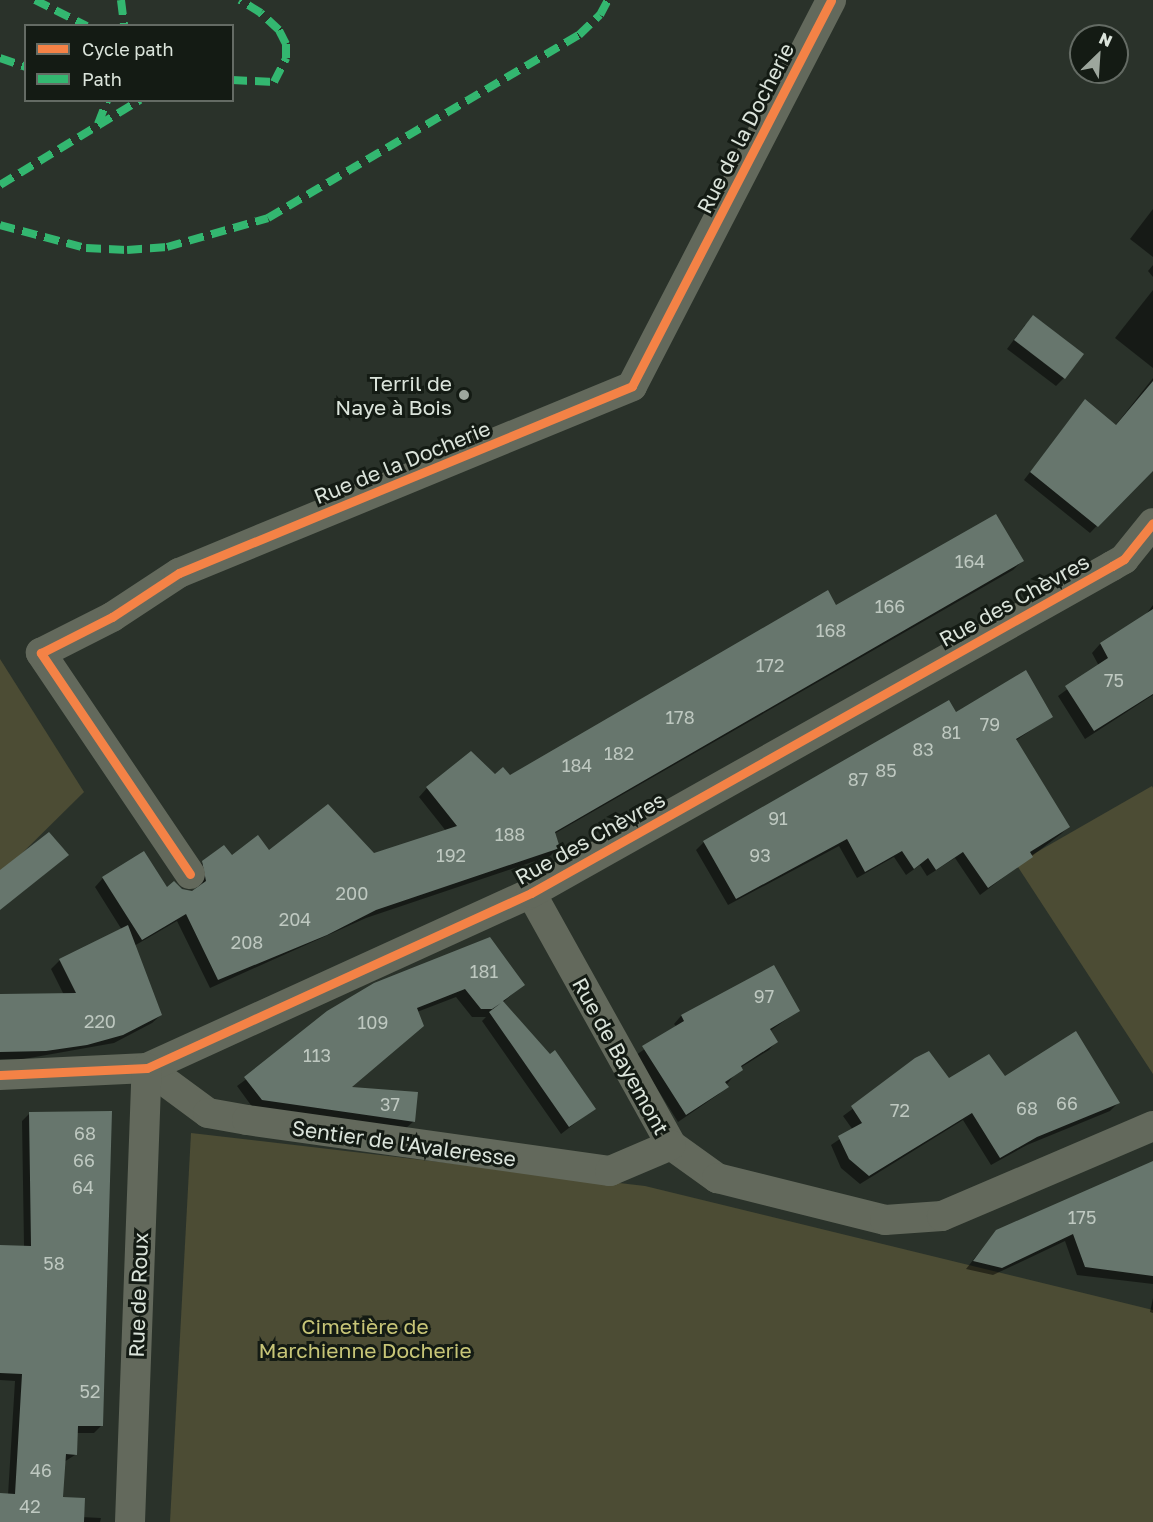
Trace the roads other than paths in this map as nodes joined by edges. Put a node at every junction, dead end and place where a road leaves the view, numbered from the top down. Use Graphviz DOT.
graph roads {
  1 [pos="831,0"];
  2 [pos="1153,523"];
  3 [pos="190,874"];
  4 [pos="531,893"];
  5 [pos="147,1068"];
  6 [pos="0,1075"];
  7 [pos="1153,1126"];
  8 [pos="671,1145"];
  9 [pos="130,1522"];
  1 -- 3 [label="street, Rue de la Docherie"];
  2 -- 4 [label="street, Rue des Chèvres"];
  4 -- 5 [label="street, Rue des Chèvres"];
  4 -- 8 [label="street, Rue de Bayemont"];
  5 -- 6 [label="street, Rue des Chèvres"];
  5 -- 8 [label="street, Sentier de l'Avaleresse"];
  5 -- 9 [label="street, Rue de Roux"];
  7 -- 8 [label="street, Rue de Bayemont"];
}
